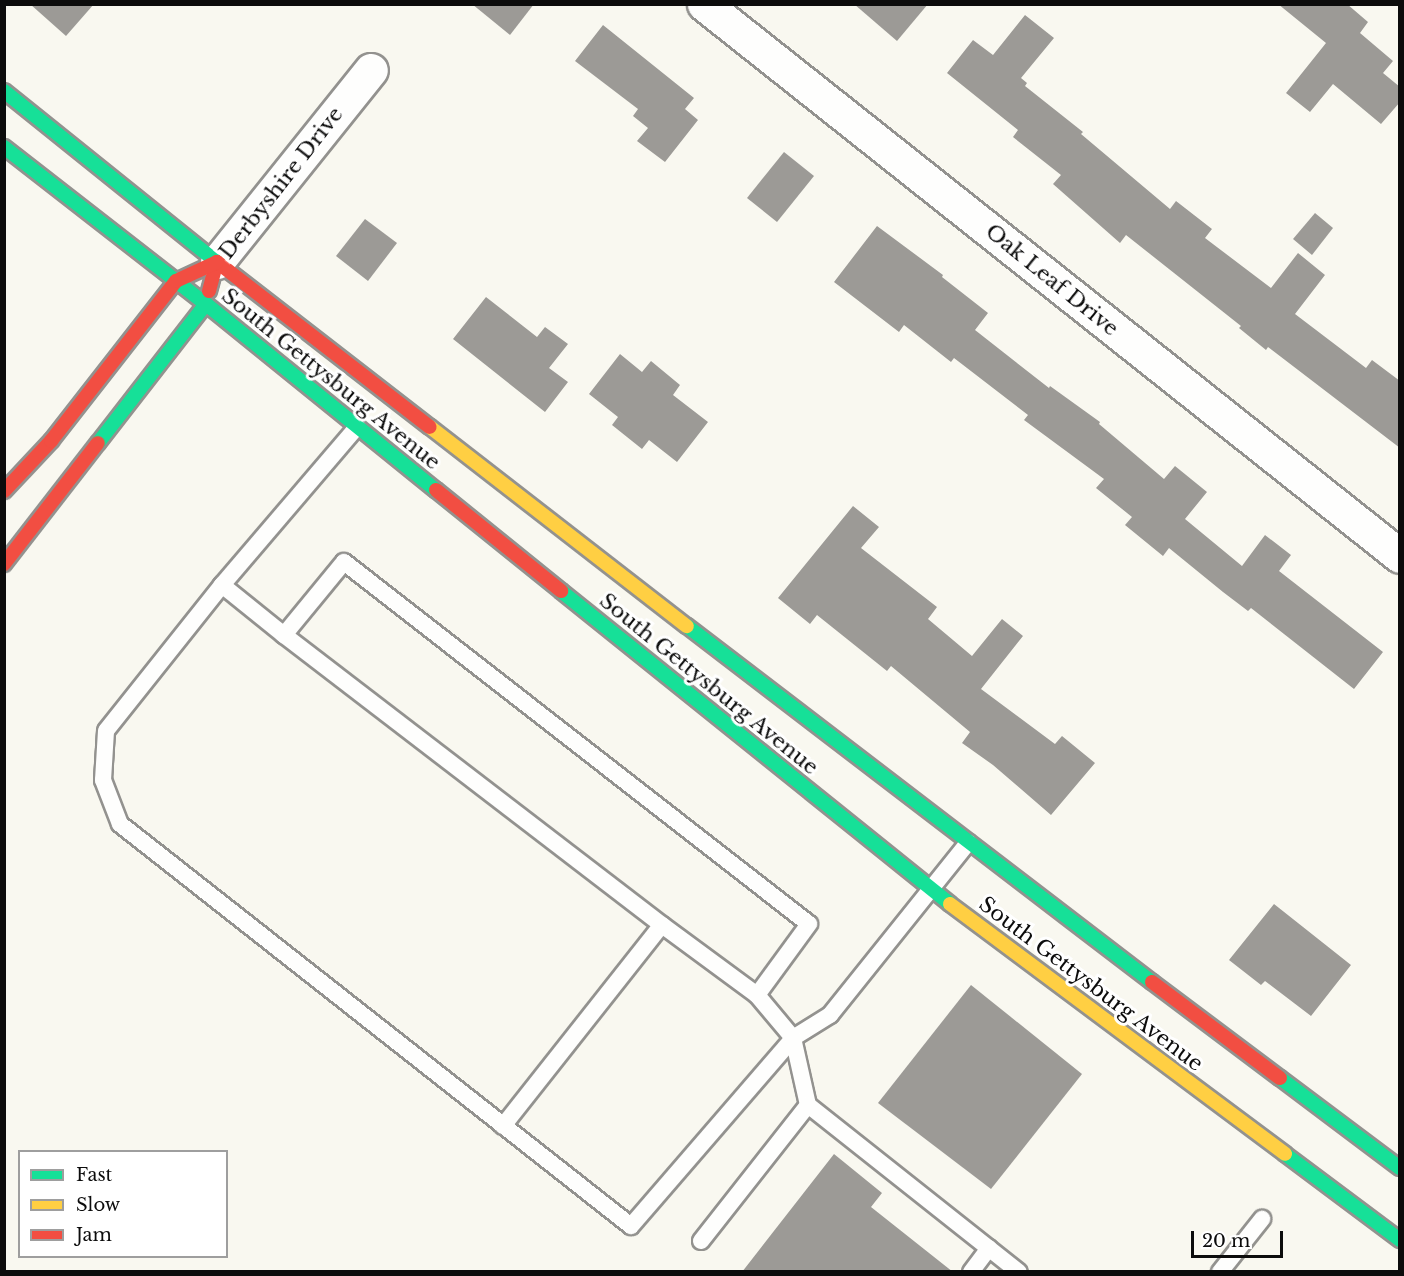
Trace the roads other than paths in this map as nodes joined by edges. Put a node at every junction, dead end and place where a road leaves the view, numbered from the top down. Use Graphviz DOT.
graph roads {
  1 [pos="704,4"];
  2 [pos="371,70"];
  3 [pos="4,91"];
  4 [pos="4,147"];
  5 [pos="217,262"];
  6 [pos="176,281"];
  7 [pos="206,304"];
  8 [pos="357,427"];
  9 [pos="4,491"];
  10 [pos="1400,556"];
  11 [pos="4,564"];
  12 [pos="222,585"];
  13 [pos="284,635"];
  14 [pos="968,843"];
  15 [pos="932,890"];
  16 [pos="662,925"];
  17 [pos="757,995"];
  18 [pos="793,1038"];
  19 [pos="807,1106"];
  20 [pos="503,1126"];
  21 [pos="1400,1168"];
  22 [pos="1262,1219"];
  23 [pos="701,1240"];
  24 [pos="1400,1240"];
  25 [pos="989,1248"];
  26 [pos="970,1272"];
  27 [pos="1019,1272"];
  28 [pos="1220,1272"];
  1 -- 10 [label="street, Oak Leaf Drive"];
  2 -- 5 [label="street, Derbyshire Drive"];
  3 -- 5 [label="main road, South Gettysburg Avenue"];
  4 -- 6 [label="main road, South Gettysburg Avenue"];
  5 -- 6 [label="main road"];
  5 -- 7 [label="main road, Derbyshire Drive"];
  5 -- 14 [label="main road, South Gettysburg Avenue"];
  6 -- 7 [label="main road, South Gettysburg Avenue"];
  6 -- 9 [label="main road"];
  7 -- 8 [label="main road, South Gettysburg Avenue"];
  7 -- 11 [label="main road"];
  8 -- 12 [label="lane"];
  8 -- 15 [label="main road, South Gettysburg Avenue"];
  12 -- 13 [label="lane"];
  12 -- 20 [label="lane"];
  13 -- 16 [label="lane"];
  13 -- 17 [label="lane"];
  14 -- 15 [label="lane"];
  14 -- 21 [label="main road, South Gettysburg Avenue"];
  15 -- 18 [label="lane"];
  15 -- 24 [label="main road, South Gettysburg Avenue"];
  16 -- 17 [label="lane"];
  16 -- 20 [label="lane"];
  17 -- 18 [label="lane"];
  18 -- 19 [label="lane"];
  18 -- 20 [label="lane"];
  19 -- 23 [label="lane"];
  19 -- 25 [label="lane"];
  22 -- 28 [label="lane"];
  25 -- 26 [label="lane"];
  25 -- 27 [label="lane"];
}
